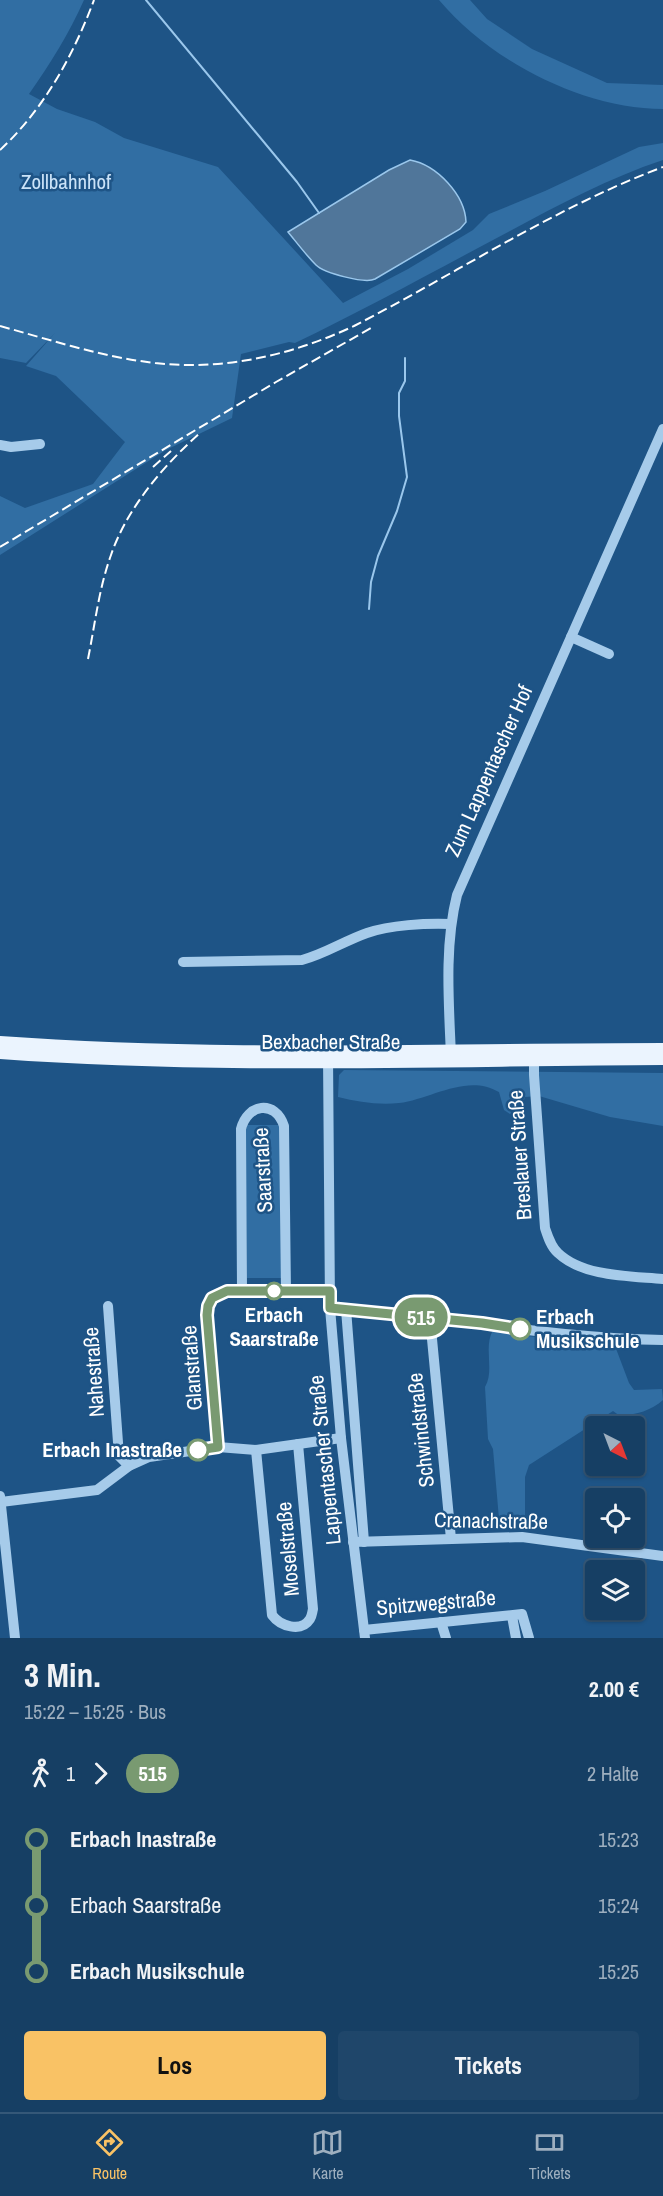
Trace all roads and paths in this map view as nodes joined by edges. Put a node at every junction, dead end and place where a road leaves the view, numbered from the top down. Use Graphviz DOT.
graph roads {
  1 [pos="663,429"];
  2 [pos="40,444"];
  3 [pos="0,445"];
  4 [pos="571,637"];
  5 [pos="609,654"];
  6 [pos="451,924"];
  7 [pos="183,962"];
  8 [pos="0,1042"];
  9 [pos="663,1049"];
  10 [pos="0,1053"];
  11 [pos="534,1054"];
  12 [pos="451,1055"];
  13 [pos="328,1056"];
  14 [pos="663,1059"];
  15 [pos="663,1280"];
  16 [pos="242,1290"];
  17 [pos="330,1291"];
  18 [pos="286,1292"];
  19 [pos="108,1306"];
  20 [pos="330,1308"];
  21 [pos="346,1309"];
  22 [pos="430,1318"];
  23 [pos="663,1340"];
  24 [pos="341,1438"];
  25 [pos="298,1444"];
  26 [pos="218,1447"];
  27 [pos="256,1450"];
  28 [pos="129,1466"];
  29 [pos="0,1496"];
  30 [pos="1,1502"];
  31 [pos="451,1539"];
  32 [pos="358,1542"];
  33 [pos="3,1548"];
  34 [pos="663,1556"];
  35 [pos="512,1616"];
  36 [pos="441,1622"];
  37 [pos="364,1634"];
  38 [pos="15,1638"];
  39 [pos="446,1638"];
  40 [pos="516,1638"];
  41 [pos="529,1638"];
  1 -- 4 [label="street, Zum Lappentascher Hof"];
  2 -- 3 [label="street"];
  4 -- 5 [label="street"];
  4 -- 6 [label="street, Zum Lappentascher Hof"];
  6 -- 7 [label="street"];
  6 -- 12 [label="street, Zum Lappentascher Hof"];
  8 -- 13 [label="main road, Bexbacher Straße"];
  9 -- 11 [label="main road, Bexbacher Straße"];
  10 -- 13 [label="main road, Bexbacher Straße"];
  11 -- 12 [label="main road, Bexbacher Straße"];
  11 -- 12 [label="main road, Bexbacher Straße"];
  11 -- 14 [label="main road, Bexbacher Straße"];
  11 -- 15 [label="street, Breslauer Straße"];
  12 -- 13 [label="main road, Bexbacher Straße"];
  13 -- 17 [label="street, Lappentascher Straße"];
  16 -- 18 [label="street, Glanstraße"];
  16 -- 18 [label="street, Saarstraße"];
  16 -- 26 [label="street, Glanstraße"];
  17 -- 18 [label="street, Glanstraße"];
  17 -- 20 [label="street, Lappentascher Straße"];
  19 -- 28 [label="street, Nahestraße"];
  20 -- 21 [label="street"];
  20 -- 24 [label="street, Lappentascher Straße"];
  21 -- 22 [label="street"];
  21 -- 32 [label="street, Lappentascher Straße"];
  22 -- 23 [label="street"];
  22 -- 31 [label="street, Schwindstraße"];
  24 -- 25 [label="street"];
  24 -- 32 [label="street, Lappentascher Straße"];
  25 -- 27 [label="street"];
  25 -- 27 [label="street, Moselstraße"];
  26 -- 27 [label="street"];
  26 -- 28 [label="street"];
  28 -- 30 [label="street"];
  29 -- 30 [label="street"];
  30 -- 33 [label="street"];
  31 -- 32 [label="street, Cranachstraße"];
  31 -- 34 [label="street, Cranachstraße"];
  32 -- 37 [label="street, Lappentascher Straße"];
  33 -- 38 [label="street"];
  35 -- 36 [label="street, Spitzwegstraße"];
  35 -- 40 [label="street, Spitzwegstraße"];
  35 -- 41 [label="street, Spitzwegstraße"];
  36 -- 37 [label="street, Spitzwegstraße"];
  36 -- 39 [label="street"];
}
